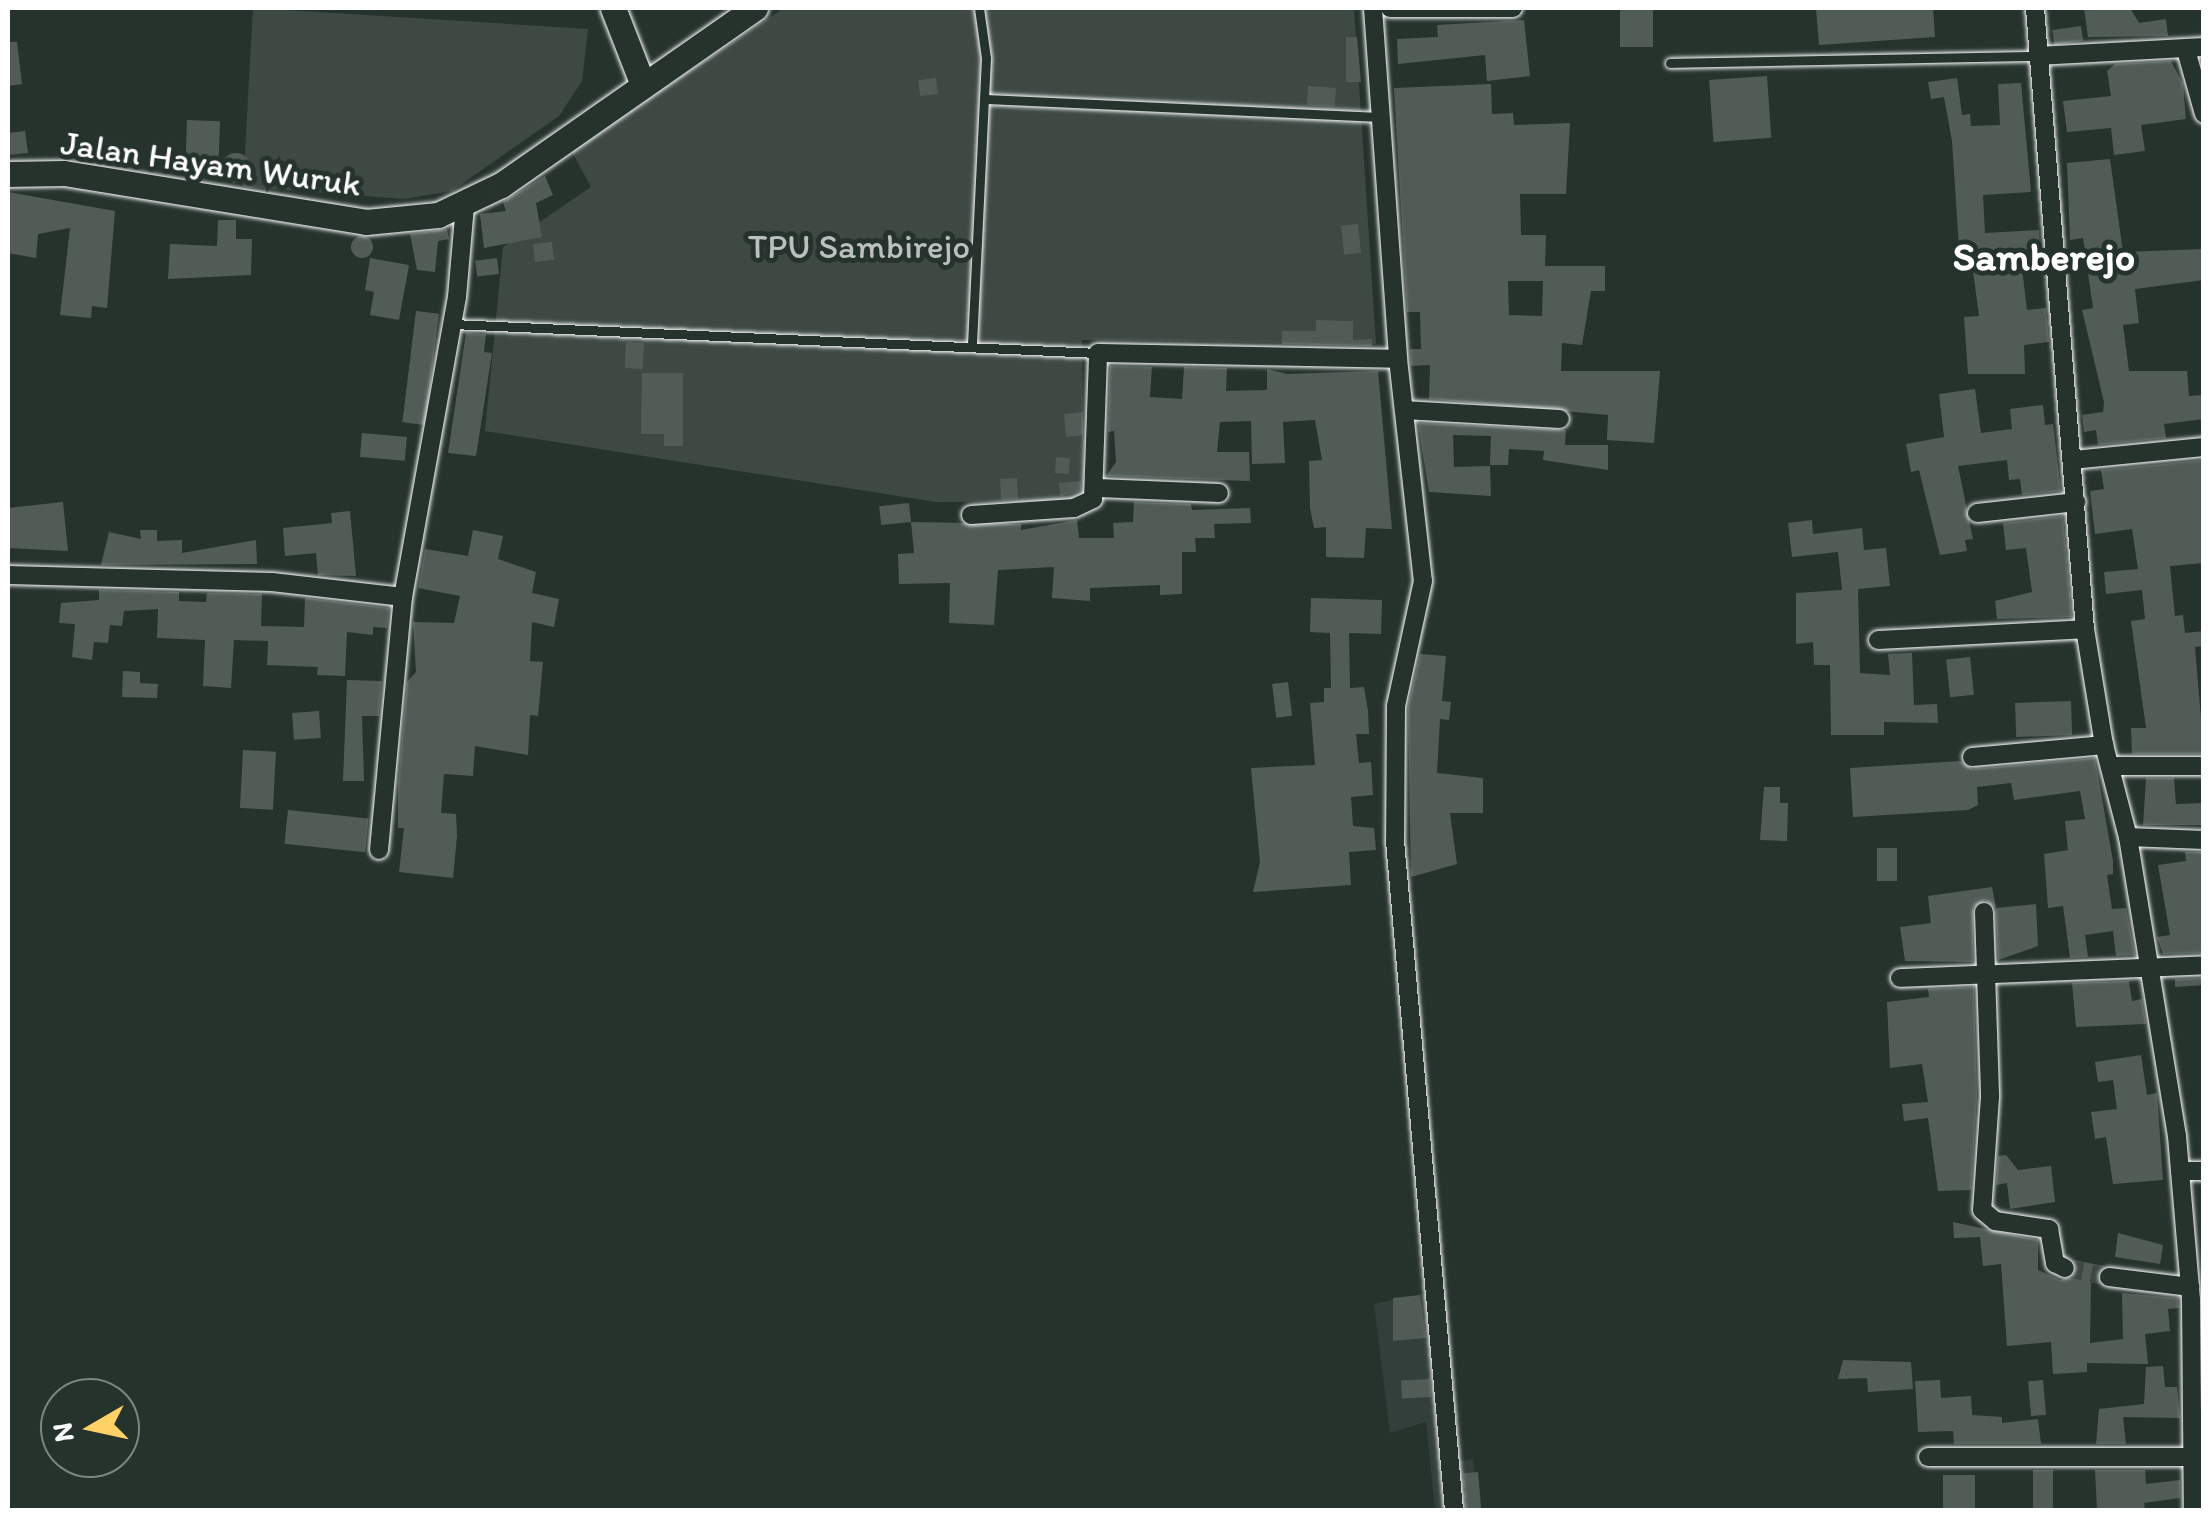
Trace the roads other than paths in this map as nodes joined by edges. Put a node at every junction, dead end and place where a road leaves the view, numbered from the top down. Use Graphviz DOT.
graph roads {
  1 [pos="613,8"];
  2 [pos="755,8"];
  3 [pos="979,8"];
  4 [pos="1373,8"];
  5 [pos="1390,8"];
  6 [pos="1514,8"];
  7 [pos="2035,8"];
  8 [pos="2195,49"];
  9 [pos="2038,56"];
  10 [pos="1670,63"];
  11 [pos="643,85"];
  12 [pos="985,99"];
  13 [pos="2204,114"];
  14 [pos="1381,117"];
  15 [pos="8,174"];
  16 [pos="465,205"];
  17 [pos="452,324"];
  18 [pos="972,344"];
  19 [pos="1098,353"];
  20 [pos="1398,358"];
  21 [pos="1404,410"];
  22 [pos="1560,419"];
  23 [pos="2204,447"];
  24 [pos="2073,460"];
  25 [pos="1098,488"];
  26 [pos="1218,493"];
  27 [pos="2076,502"];
  28 [pos="1977,512"];
  29 [pos="971,515"];
  30 [pos="8,575"];
  31 [pos="404,597"];
  32 [pos="2085,630"];
  33 [pos="1878,640"];
  34 [pos="2104,745"];
  35 [pos="1972,757"];
  36 [pos="2111,766"];
  37 [pos="2204,766"];
  38 [pos="2128,836"];
  39 [pos="2204,840"];
  40 [pos="380,850"];
  41 [pos="1984,912"];
  42 [pos="2149,964"];
  43 [pos="2204,965"];
  44 [pos="1988,976"];
  45 [pos="1900,978"];
  46 [pos="2180,1171"];
  47 [pos="2204,1171"];
  48 [pos="2066,1268"];
  49 [pos="2109,1278"];
  50 [pos="2195,1296"];
  51 [pos="1928,1457"];
  52 [pos="2192,1457"];
  53 [pos="1454,1510"];
  54 [pos="2193,1510"];
  1 -- 11 [label="main road"];
  2 -- 11 [label="main road, Jalan Hayam Wuruk"];
  3 -- 12 [label="lane"];
  4 -- 14 [label="street"];
  5 -- 6 [label="street"];
  7 -- 9 [label="street"];
  8 -- 9 [label="street"];
  8 -- 13 [label="street"];
  9 -- 10 [label="lane"];
  9 -- 24 [label="street"];
  11 -- 16 [label="main road, Jalan Hayam Wuruk"];
  12 -- 14 [label="lane"];
  12 -- 18 [label="lane"];
  14 -- 20 [label="street"];
  15 -- 16 [label="main road, Jalan Hayam Wuruk"];
  16 -- 17 [label="street"];
  17 -- 18 [label="lane"];
  17 -- 31 [label="street"];
  18 -- 19 [label="lane"];
  19 -- 20 [label="street"];
  19 -- 25 [label="street"];
  20 -- 21 [label="street"];
  21 -- 22 [label="street"];
  21 -- 53 [label="street"];
  23 -- 24 [label="street"];
  24 -- 27 [label="street"];
  25 -- 26 [label="street"];
  25 -- 29 [label="street"];
  27 -- 28 [label="street"];
  27 -- 32 [label="street"];
  30 -- 31 [label="street"];
  31 -- 40 [label="street"];
  32 -- 33 [label="street"];
  32 -- 34 [label="street"];
  34 -- 35 [label="street"];
  34 -- 36 [label="street"];
  36 -- 37 [label="street"];
  36 -- 38 [label="street"];
  38 -- 39 [label="street"];
  38 -- 42 [label="street"];
  41 -- 44 [label="street"];
  42 -- 43 [label="street"];
  42 -- 44 [label="street"];
  42 -- 46 [label="street"];
  44 -- 45 [label="street"];
  44 -- 48 [label="street"];
  46 -- 47 [label="street"];
  46 -- 50 [label="street"];
  49 -- 50 [label="street"];
  50 -- 52 [label="street"];
  51 -- 52 [label="street"];
  52 -- 54 [label="street"];
}
